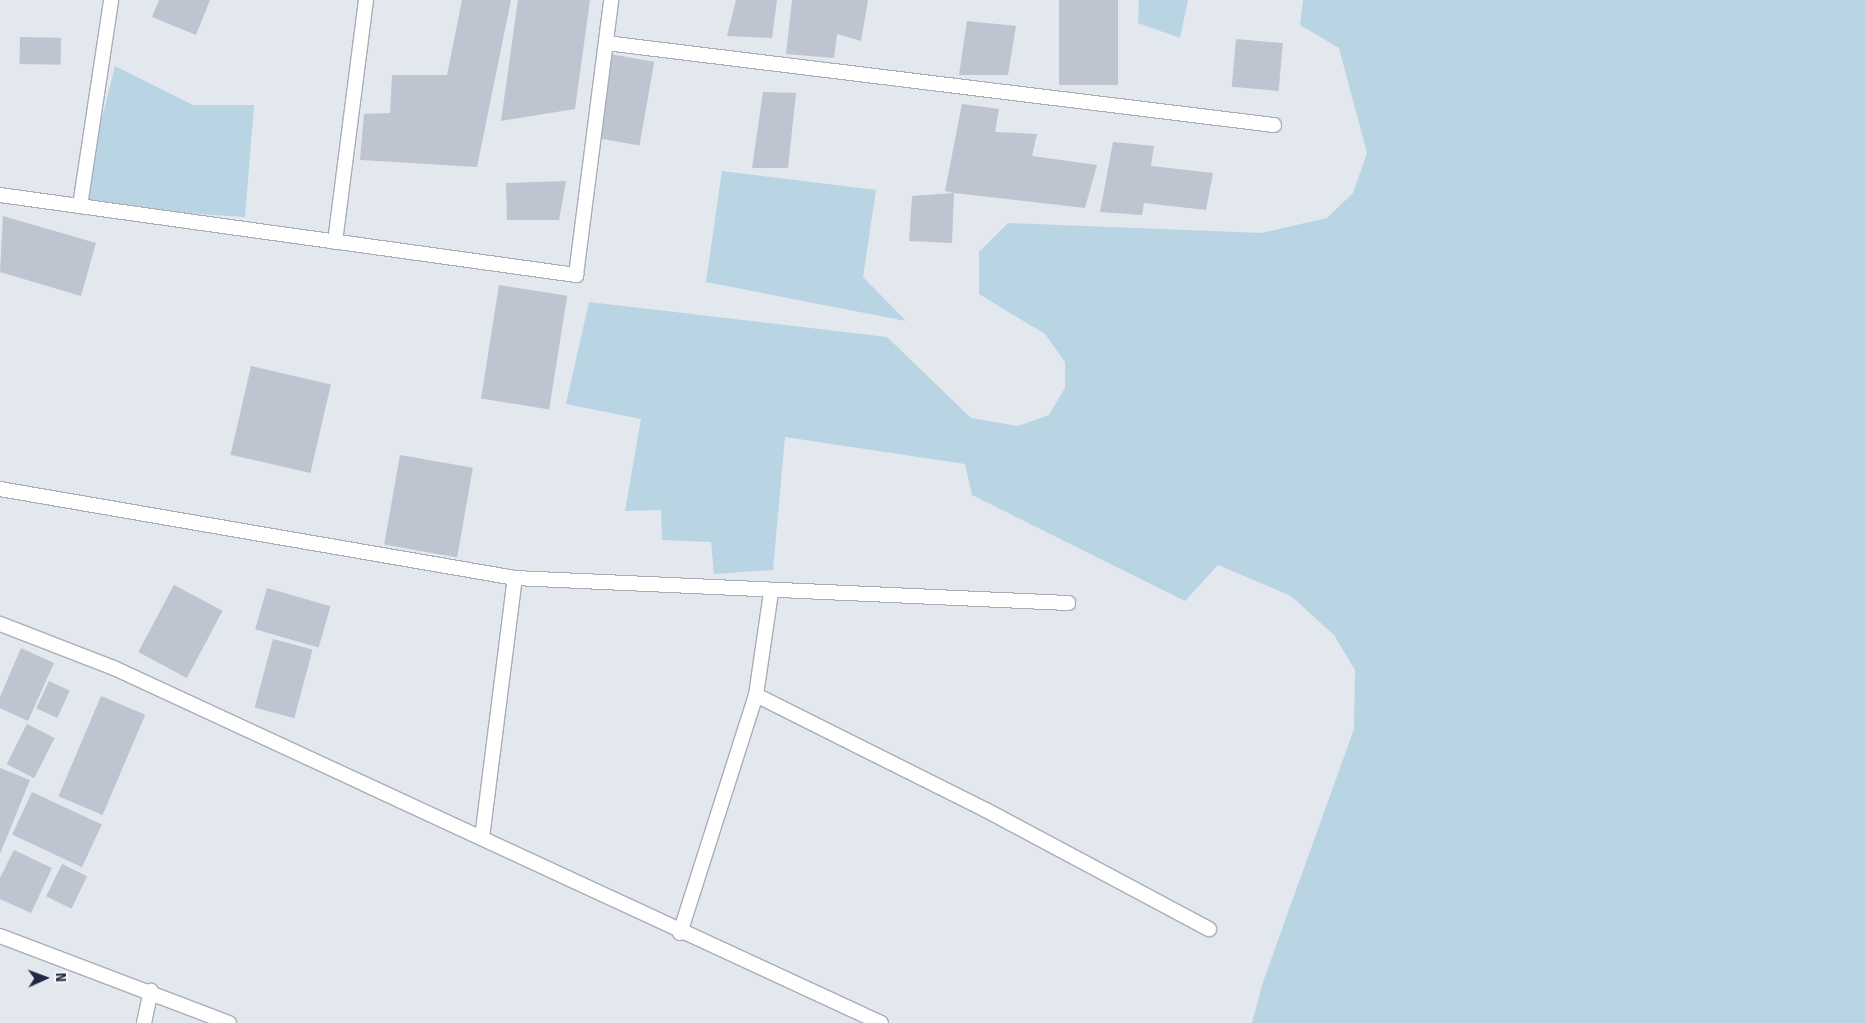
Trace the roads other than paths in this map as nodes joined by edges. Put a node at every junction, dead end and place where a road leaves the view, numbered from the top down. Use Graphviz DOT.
graph roads {
  1 [pos="111,0"];
  2 [pos="366,0"];
  3 [pos="611,0"];
  4 [pos="606,43"];
  5 [pos="1274,125"];
  6 [pos="0,195"];
  7 [pos="80,206"];
  8 [pos="335,242"];
  9 [pos="0,489"];
  10 [pos="515,578"];
  11 [pos="771,592"];
  12 [pos="1068,604"];
  13 [pos="0,624"];
  14 [pos="756,695"];
  15 [pos="482,838"];
  16 [pos="1209,929"];
  17 [pos="680,933"];
  18 [pos="0,936"];
  19 [pos="151,991"];
  20 [pos="144,1023"];
  21 [pos="230,1023"];
  22 [pos="881,1023"];
  1 -- 7 [label="street"];
  2 -- 8 [label="street"];
  3 -- 4 [label="street"];
  4 -- 5 [label="street"];
  4 -- 8 [label="street"];
  6 -- 7 [label="street"];
  7 -- 8 [label="street"];
  9 -- 10 [label="street"];
  10 -- 11 [label="street"];
  10 -- 15 [label="street"];
  11 -- 12 [label="street"];
  11 -- 14 [label="street"];
  13 -- 15 [label="street"];
  14 -- 16 [label="street"];
  14 -- 17 [label="street"];
  15 -- 17 [label="street"];
  17 -- 22 [label="street"];
  18 -- 19 [label="street"];
  19 -- 20 [label="street"];
  19 -- 21 [label="street"];
}
